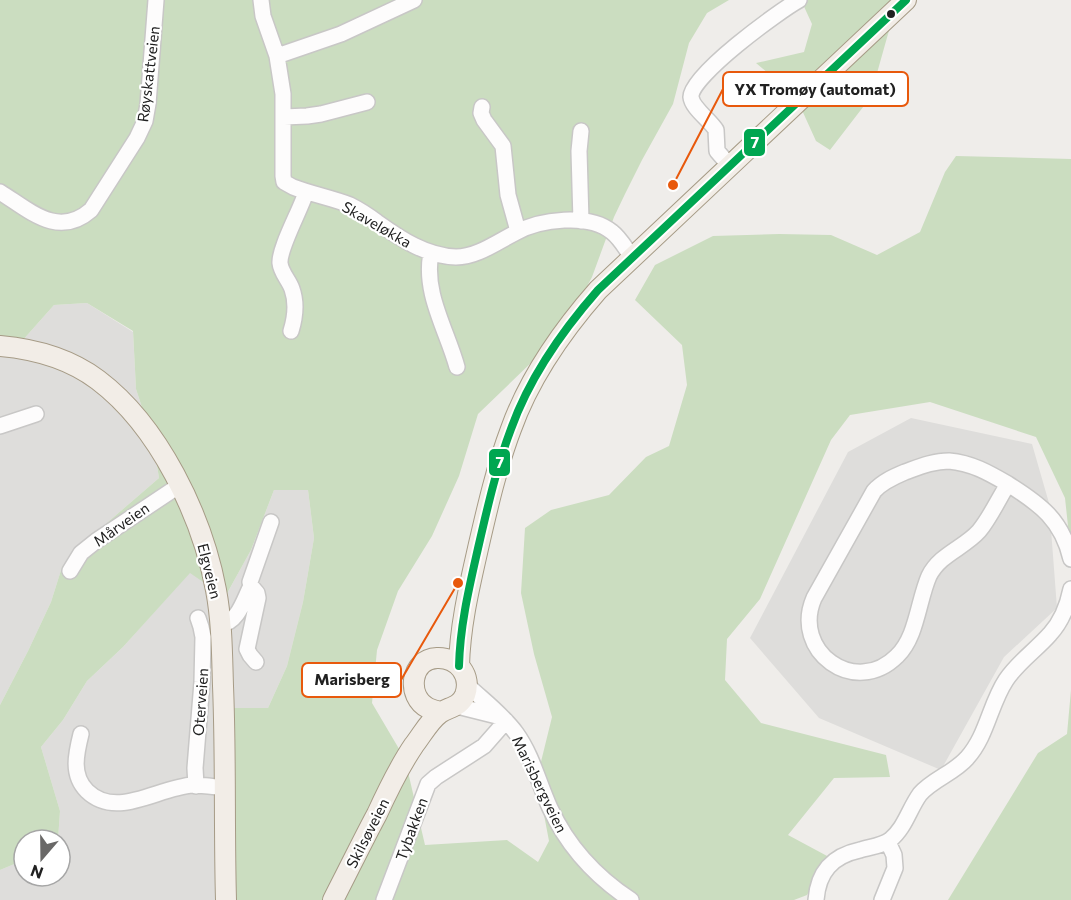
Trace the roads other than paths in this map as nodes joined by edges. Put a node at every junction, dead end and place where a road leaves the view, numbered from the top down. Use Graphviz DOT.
graph roads {
  1 [pos="156,0"];
  2 [pos="261,0"];
  3 [pos="414,0"];
  4 [pos="799,0"];
  5 [pos="906,0"];
  6 [pos="277,56"];
  7 [pos="367,102"];
  8 [pos="482,107"];
  9 [pos="284,117"];
  10 [pos="581,131"];
  11 [pos="730,166"];
  12 [pos="0,192"];
  13 [pos="306,192"];
  14 [pos="581,221"];
  15 [pos="518,231"];
  16 [pos="431,253"];
  17 [pos="632,257"];
  18 [pos="291,331"];
  19 [pos="0,346"];
  20 [pos="457,367"];
  21 [pos="36,414"];
  22 [pos="0,426"];
  23 [pos="1008,484"];
  24 [pos="180,485"];
  25 [pos="271,522"];
  26 [pos="1071,559"];
  27 [pos="70,571"];
  28 [pos="251,586"];
  29 [pos="1071,589"];
  30 [pos="466,600"];
  31 [pos="198,618"];
  32 [pos="221,624"];
  33 [pos="438,658"];
  34 [pos="256,662"];
  35 [pos="459,666"];
  36 [pos="470,688"];
  37 [pos="419,702"];
  38 [pos="454,708"];
  39 [pos="504,719"];
  40 [pos="81,734"];
  41 [pos="400,766"];
  42 [pos="196,786"];
  43 [pos="225,788"];
  44 [pos="888,842"];
  45 [pos="226,900"];
  46 [pos="333,900"];
  47 [pos="384,900"];
  48 [pos="631,900"];
  49 [pos="816,900"];
  50 [pos="882,900"];
  1 -- 12 [label="street, Røyskattveien"];
  2 -- 6 [label="street, Skaveløkka"];
  3 -- 6 [label="street"];
  4 -- 11 [label="street"];
  5 -- 11 [label="main road, Skilsøveien"];
  6 -- 9 [label="street, Skaveløkka"];
  7 -- 9 [label="street"];
  8 -- 15 [label="street"];
  9 -- 13 [label="street, Skaveløkka"];
  10 -- 14 [label="street"];
  11 -- 17 [label="main road, Skilsøveien"];
  13 -- 16 [label="street, Skaveløkka"];
  13 -- 18 [label="street"];
  14 -- 15 [label="street, Skaveløkka"];
  14 -- 17 [label="street, Skaveløkka"];
  15 -- 16 [label="street, Skaveløkka"];
  16 -- 20 [label="street"];
  17 -- 30 [label="main road, Skilsøveien"];
  19 -- 24 [label="main road, Elgveien"];
  21 -- 22 [label="street"];
  23 -- 23 [label="street"];
  23 -- 26 [label="street"];
  24 -- 27 [label="street, Mårveien"];
  24 -- 32 [label="main road, Elgveien"];
  25 -- 28 [label="street"];
  28 -- 32 [label="street"];
  28 -- 34 [label="street"];
  29 -- 44 [label="street"];
  30 -- 33 [label="main road, Skilsøveien"];
  30 -- 35 [label="main road, Skilsøveien"];
  31 -- 42 [label="street, Oterveien"];
  32 -- 43 [label="main road, Elgveien"];
  33 -- 35 [label="main road"];
  33 -- 37 [label="main road, Skilsøveien"];
  35 -- 36 [label="main road, Skilsøveien"];
  36 -- 38 [label="main road, Skilsøveien"];
  36 -- 39 [label="street, Marisbergveien"];
  37 -- 38 [label="main road"];
  37 -- 41 [label="main road, Skilsøveien"];
  38 -- 39 [label="street"];
  38 -- 41 [label="main road, Skilsøveien"];
  39 -- 47 [label="street, Tybakken"];
  39 -- 48 [label="street, Marisbergveien"];
  40 -- 42 [label="street"];
  41 -- 46 [label="main road, Skilsøveien"];
  42 -- 43 [label="street"];
  43 -- 45 [label="main road, Elgveien"];
  44 -- 49 [label="street"];
  44 -- 50 [label="street"];
}
